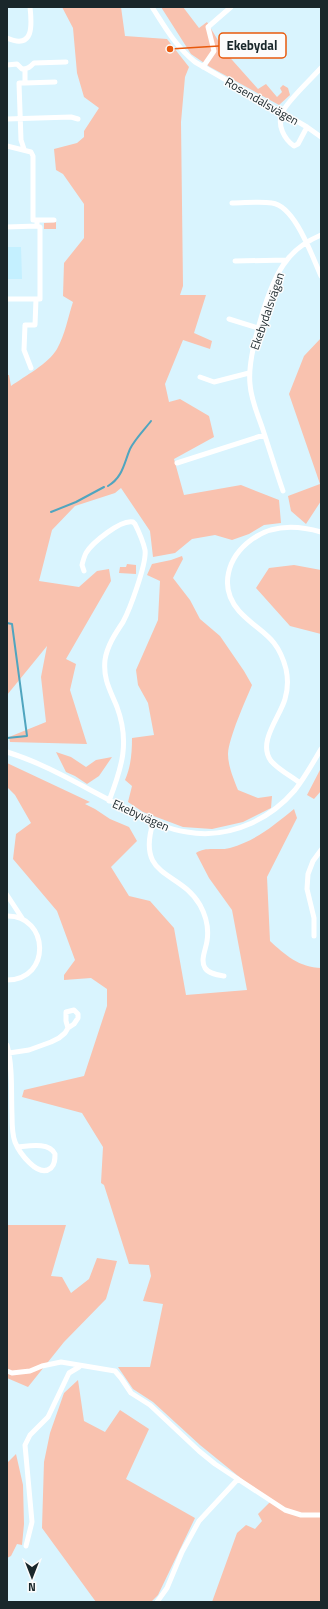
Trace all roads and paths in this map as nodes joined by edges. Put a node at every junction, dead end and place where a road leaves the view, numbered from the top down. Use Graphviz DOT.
graph roads {
  1 [pos="30,7"];
  2 [pos="152,7"];
  3 [pos="231,7"];
  4 [pos="7,38"];
  5 [pos="66,62"];
  6 [pos="7,65"];
  7 [pos="203,67"];
  8 [pos="25,68"];
  9 [pos="321,68"];
  10 [pos="55,82"];
  11 [pos="25,83"];
  12 [pos="282,113"];
  13 [pos="7,119"];
  14 [pos="78,119"];
  15 [pos="20,120"];
  16 [pos="307,127"];
  17 [pos="321,137"];
  18 [pos="7,146"];
  19 [pos="24,149"];
  20 [pos="232,203"];
  21 [pos="37,220"];
  22 [pos="54,220"];
  23 [pos="37,226"];
  24 [pos="7,227"];
  25 [pos="321,236"];
  26 [pos="306,242"];
  27 [pos="286,260"];
  28 [pos="235,261"];
  29 [pos="321,276"];
  30 [pos="7,299"];
  31 [pos="36,299"];
  32 [pos="228,319"];
  33 [pos="258,328"];
  34 [pos="31,368"];
  35 [pos="249,373"];
  36 [pos="200,377"];
  37 [pos="264,434"];
  38 [pos="177,463"];
  39 [pos="283,491"];
  40 [pos="321,532"];
  41 [pos="84,571"];
  42 [pos="321,749"];
  43 [pos="7,752"];
  44 [pos="300,783"];
  45 [pos="109,800"];
  46 [pos="153,823"];
  47 [pos="321,850"];
  48 [pos="7,895"];
  49 [pos="7,916"];
  50 [pos="22,918"];
  51 [pos="314,936"];
  52 [pos="224,976"];
  53 [pos="7,980"];
  54 [pos="68,1028"];
  55 [pos="7,1045"];
  56 [pos="9,1053"];
  57 [pos="18,1147"];
  58 [pos="79,1366"];
  59 [pos="7,1371"];
  60 [pos="238,1479"];
  61 [pos="321,1515"];
  62 [pos="26,1546"];
  63 [pos="157,1602"];
  1 -- 4 [label="street"];
  2 -- 7 [label="street, Rosendalsvägen"];
  3 -- 7 [label="street"];
  5 -- 8 [label="street"];
  6 -- 8 [label="street"];
  7 -- 12 [label="street, Rosendalsvägen"];
  8 -- 11 [label="street"];
  9 -- 12 [label="street"];
  10 -- 11 [label="street"];
  11 -- 15 [label="street"];
  12 -- 16 [label="street, Rosendalsvägen"];
  12 -- 16 [label="street"];
  13 -- 15 [label="street"];
  14 -- 15 [label="street"];
  15 -- 19 [label="street"];
  16 -- 17 [label="street, Rosendalsvägen"];
  18 -- 19 [label="street"];
  19 -- 21 [label="street"];
  20 -- 26 [label="street"];
  21 -- 22 [label="street"];
  21 -- 23 [label="street"];
  23 -- 24 [label="street"];
  23 -- 31 [label="street"];
  25 -- 26 [label="street, Ekebydalsvägen"];
  26 -- 27 [label="street, Ekebydalsvägen"];
  26 -- 29 [label="street"];
  27 -- 28 [label="street"];
  27 -- 33 [label="street, Ekebydalsvägen"];
  30 -- 31 [label="street"];
  31 -- 34 [label="street"];
  32 -- 33 [label="street"];
  33 -- 35 [label="street, Ekebydalsvägen"];
  35 -- 36 [label="street"];
  35 -- 37 [label="street, Ekebydalsvägen"];
  37 -- 38 [label="street"];
  37 -- 39 [label="street, Ekebydalsvägen"];
  40 -- 44 [label="street"];
  41 -- 45 [label="street"];
  42 -- 44 [label="street, Ekebyvägen"];
  43 -- 45 [label="street, Ekebyvägen"];
  44 -- 46 [label="street, Ekebyvägen"];
  45 -- 46 [label="street, Ekebyvägen"];
  46 -- 52 [label="street"];
  47 -- 51 [label="street"];
  48 -- 50 [label="street"];
  49 -- 50 [label="street"];
  50 -- 53 [label="street"];
  54 -- 56 [label="street"];
  55 -- 56 [label="street"];
  56 -- 57 [label="street"];
  57 -- 57 [label="street"];
  58 -- 59 [label="street"];
  58 -- 60 [label="street"];
  58 -- 62 [label="street"];
  60 -- 61 [label="street"];
  60 -- 63 [label="street"];
}
